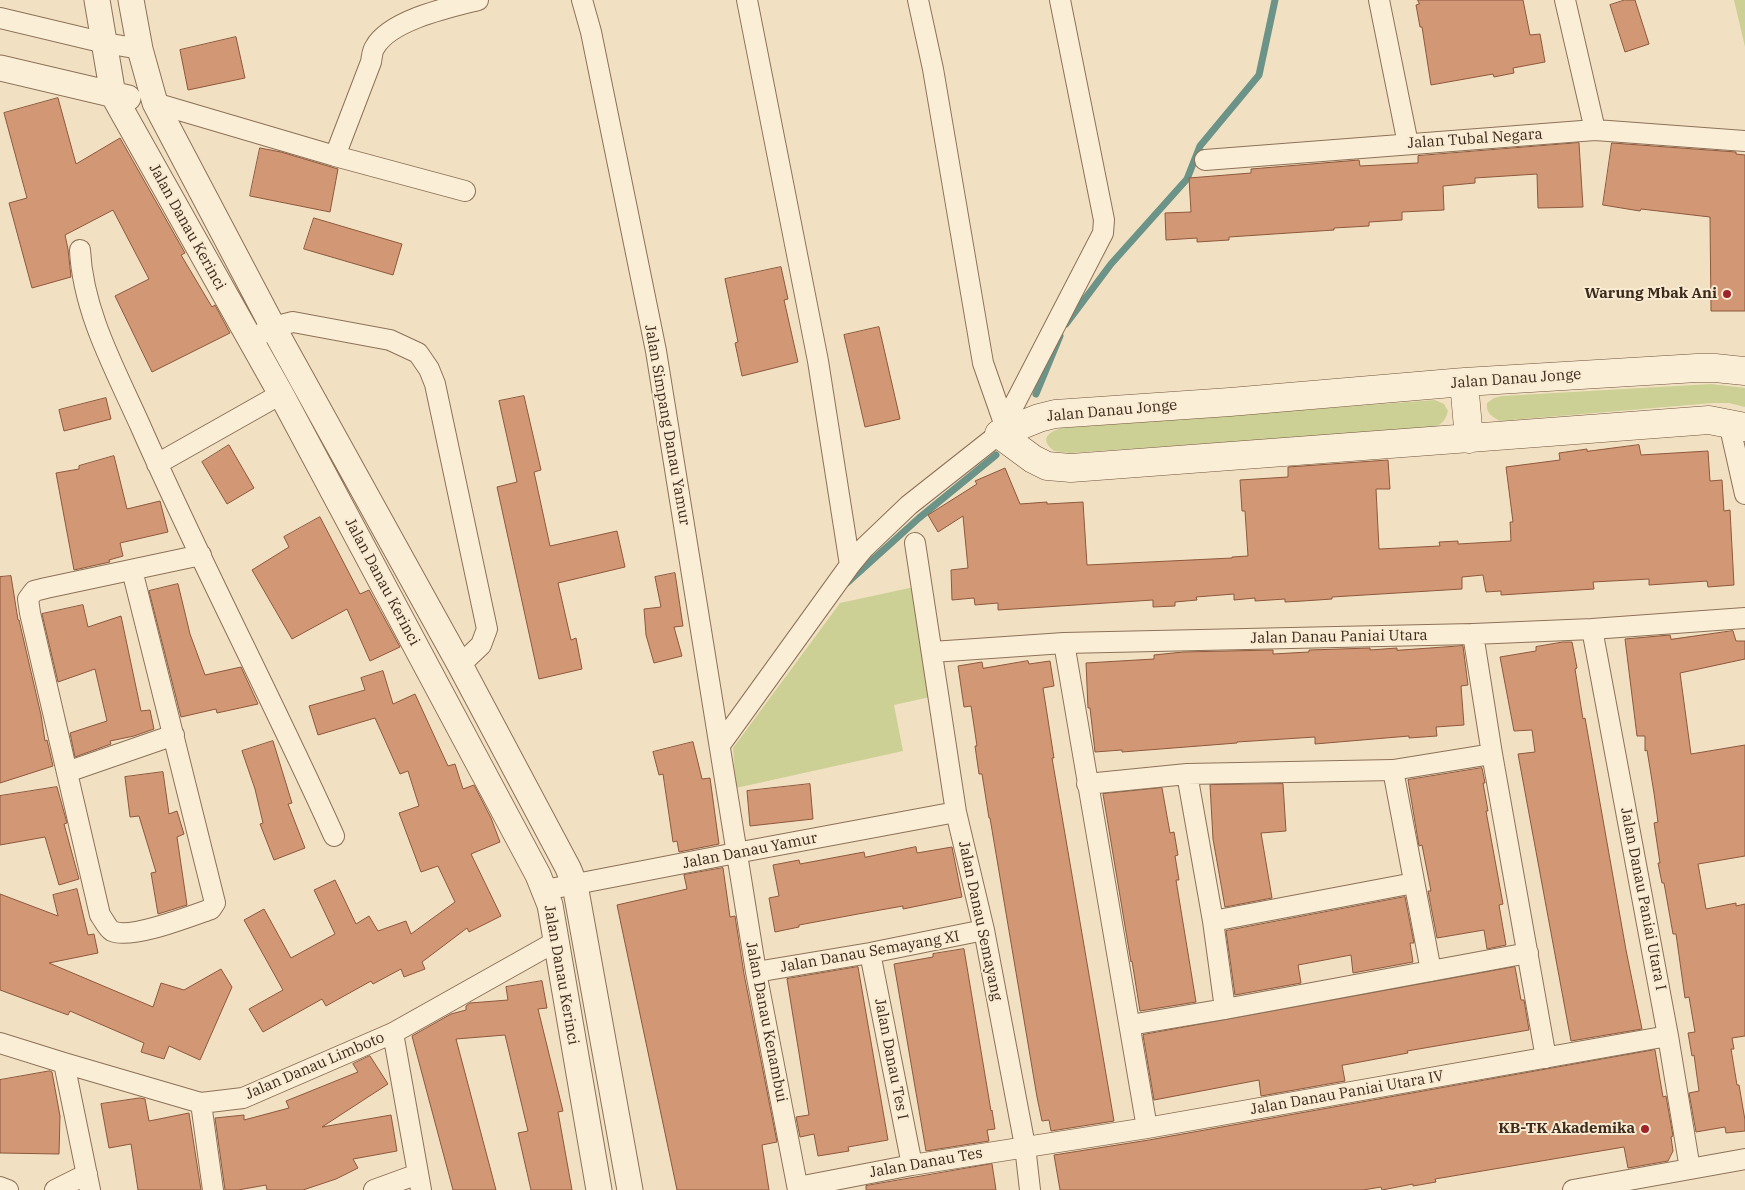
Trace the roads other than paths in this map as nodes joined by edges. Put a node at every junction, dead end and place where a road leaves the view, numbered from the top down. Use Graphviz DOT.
graph roads {
  1 [pos="97,0"];
  2 [pos="130,0"];
  3 [pos="478,0"];
  4 [pos="582,0"];
  5 [pos="747,0"];
  6 [pos="918,0"];
  7 [pos="1060,0"];
  8 [pos="1379,0"];
  9 [pos="1565,0"];
  10 [pos="431,6"];
  11 [pos="0,18"];
  12 [pos="105,43"];
  13 [pos="140,49"];
  14 [pos="0,68"];
  15 [pos="113,95"];
  16 [pos="155,103"];
  17 [pos="1595,130"];
  18 [pos="1745,141"];
  19 [pos="1408,144"];
  20 [pos="335,156"];
  21 [pos="1205,160"];
  22 [pos="465,191"];
  23 [pos="80,250"];
  24 [pos="273,327"];
  25 [pos="251,340"];
  26 [pos="1745,372"];
  27 [pos="1464,382"];
  28 [pos="281,394"];
  29 [pos="1737,425"];
  30 [pos="1001,428"];
  31 [pos="1469,439"];
  32 [pos="157,464"];
  33 [pos="1745,494"];
  34 [pos="915,543"];
  35 [pos="201,555"];
  36 [pos="850,565"];
  37 [pos="132,570"];
  38 [pos="1745,618"];
  39 [pos="1592,629"];
  40 [pos="1473,634"];
  41 [pos="1064,643"];
  42 [pos="932,652"];
  43 [pos="460,665"];
  44 [pos="174,735"];
  45 [pos="720,745"];
  46 [pos="1492,754"];
  47 [pos="1393,770"];
  48 [pos="67,772"];
  49 [pos="1187,774"];
  50 [pos="1087,784"];
  51 [pos="956,812"];
  52 [pos="334,836"];
  53 [pos="736,852"];
  54 [pos="1414,883"];
  55 [pos="575,885"];
  56 [pos="545,890"];
  57 [pos="1213,921"];
  58 [pos="984,930"];
  59 [pos="555,942"];
  60 [pos="870,953"];
  61 [pos="1528,953"];
  62 [pos="1431,971"];
  63 [pos="756,972"];
  64 [pos="1225,1009"];
  65 [pos="1130,1025"];
  66 [pos="393,1033"];
  67 [pos="1668,1036"];
  68 [pos="0,1043"];
  69 [pos="1546,1058"];
  70 [pos="64,1063"];
  71 [pos="201,1103"];
  72 [pos="1147,1128"];
  73 [pos="1025,1146"];
  74 [pos="1745,1159"];
  75 [pos="912,1165"];
  76 [pos="1690,1169"];
  77 [pos="88,1182"];
  78 [pos="420,1182"];
  79 [pos="0,1187"];
  80 [pos="798,1188"];
  81 [pos="8,1190"];
  82 [pos="55,1190"];
  83 [pos="213,1190"];
  84 [pos="374,1190"];
  85 [pos="599,1190"];
  86 [pos="630,1190"];
  87 [pos="1030,1190"];
  88 [pos="1573,1190"];
  1 -- 12 [label="street, Jalan Danau Kerinci"];
  2 -- 13 [label="street, Jalan Danau Kerinci"];
  3 -- 10 [label="street"];
  4 -- 45 [label="street, Jalan Simpang Danau Yamur"];
  5 -- 36 [label="street"];
  6 -- 30 [label="street"];
  7 -- 30 [label="street"];
  8 -- 19 [label="street"];
  9 -- 17 [label="street"];
  10 -- 20 [label="street"];
  11 -- 12 [label="street"];
  12 -- 13 [label="street"];
  12 -- 15 [label="street, Jalan Danau Kerinci"];
  13 -- 16 [label="street, Jalan Danau Kerinci"];
  14 -- 15 [label="street"];
  15 -- 16 [label="street"];
  15 -- 25 [label="street, Jalan Danau Kerinci"];
  16 -- 20 [label="street"];
  16 -- 24 [label="street, Jalan Danau Kerinci"];
  17 -- 18 [label="street, Jalan Tubal Negara"];
  17 -- 19 [label="street, Jalan Tubal Negara"];
  19 -- 21 [label="street, Jalan Tubal Negara"];
  20 -- 22 [label="street"];
  23 -- 32 [label="street"];
  24 -- 25 [label="street"];
  24 -- 43 [label="street, Jalan Danau Kerinci"];
  24 -- 43 [label="street"];
  25 -- 28 [label="street, Jalan Danau Kerinci"];
  26 -- 27 [label="main road, Jalan Danau Jonge"];
  27 -- 30 [label="main road, Jalan Danau Jonge"];
  27 -- 31 [label="main road"];
  28 -- 32 [label="street"];
  28 -- 56 [label="street, Jalan Danau Kerinci"];
  29 -- 31 [label="main road"];
  29 -- 33 [label="street"];
  30 -- 31 [label="main road"];
  30 -- 36 [label="street"];
  32 -- 35 [label="street"];
  34 -- 42 [label="street, Jalan Danau Semayang"];
  35 -- 37 [label="street"];
  35 -- 52 [label="street"];
  36 -- 45 [label="street"];
  37 -- 44 [label="street"];
  37 -- 48 [label="street"];
  38 -- 39 [label="street, Jalan Danau Paniai Utara"];
  39 -- 40 [label="street, Jalan Danau Paniai Utara"];
  39 -- 67 [label="street, Jalan Danau Paniai Utara I"];
  40 -- 41 [label="street, Jalan Danau Paniai Utara"];
  40 -- 46 [label="street"];
  41 -- 42 [label="street, Jalan Danau Paniai Utara"];
  41 -- 50 [label="street"];
  42 -- 51 [label="street, Jalan Danau Semayang"];
  43 -- 55 [label="street, Jalan Danau Kerinci"];
  44 -- 48 [label="street"];
  44 -- 48 [label="street"];
  45 -- 53 [label="street, Jalan Simpang Danau Yamur"];
  46 -- 47 [label="street"];
  46 -- 61 [label="street"];
  47 -- 49 [label="street"];
  47 -- 54 [label="street"];
  49 -- 50 [label="street"];
  49 -- 57 [label="street"];
  50 -- 65 [label="street"];
  51 -- 53 [label="street, Jalan Danau Yamur"];
  51 -- 58 [label="street, Jalan Danau Semayang"];
  53 -- 55 [label="street, Jalan Danau Yamur"];
  53 -- 63 [label="street, Jalan Danau Kenambui"];
  54 -- 57 [label="street"];
  54 -- 62 [label="street"];
  55 -- 56 [label="street, Jalan Danau Yamur"];
  55 -- 86 [label="street, Jalan Danau Kerinci"];
  56 -- 59 [label="street, Jalan Danau Kerinci"];
  57 -- 64 [label="street"];
  58 -- 60 [label="street, Jalan Danau Semayang XI"];
  58 -- 73 [label="street, Jalan Danau Semayang"];
  59 -- 66 [label="street, Jalan Danau Limboto"];
  59 -- 85 [label="street, Jalan Danau Kerinci"];
  60 -- 63 [label="street, Jalan Danau Semayang XI"];
  60 -- 75 [label="street, Jalan Danau Tes I"];
  61 -- 62 [label="street"];
  61 -- 69 [label="street"];
  62 -- 64 [label="street"];
  63 -- 80 [label="street, Jalan Danau Kenambui"];
  64 -- 65 [label="street"];
  65 -- 72 [label="street"];
  66 -- 71 [label="street, Jalan Danau Limboto"];
  66 -- 78 [label="street"];
  67 -- 69 [label="street, Jalan Danau Paniai Utara IV"];
  67 -- 76 [label="street, Jalan Danau Paniai Utara I"];
  68 -- 70 [label="street, Jalan Danau Limboto"];
  69 -- 72 [label="street, Jalan Danau Paniai Utara IV"];
  70 -- 71 [label="street, Jalan Danau Limboto"];
  70 -- 77 [label="street"];
  71 -- 83 [label="street"];
  72 -- 73 [label="street, Jalan Danau Paniai Utara IV"];
  73 -- 75 [label="street, Jalan Danau Tes"];
  73 -- 87 [label="street, Jalan Danau Semayang"];
  74 -- 76 [label="street"];
  75 -- 80 [label="street, Jalan Danau Tes"];
  76 -- 88 [label="street"];
  77 -- 82 [label="street"];
  78 -- 84 [label="street"];
  79 -- 81 [label="street"];
}
